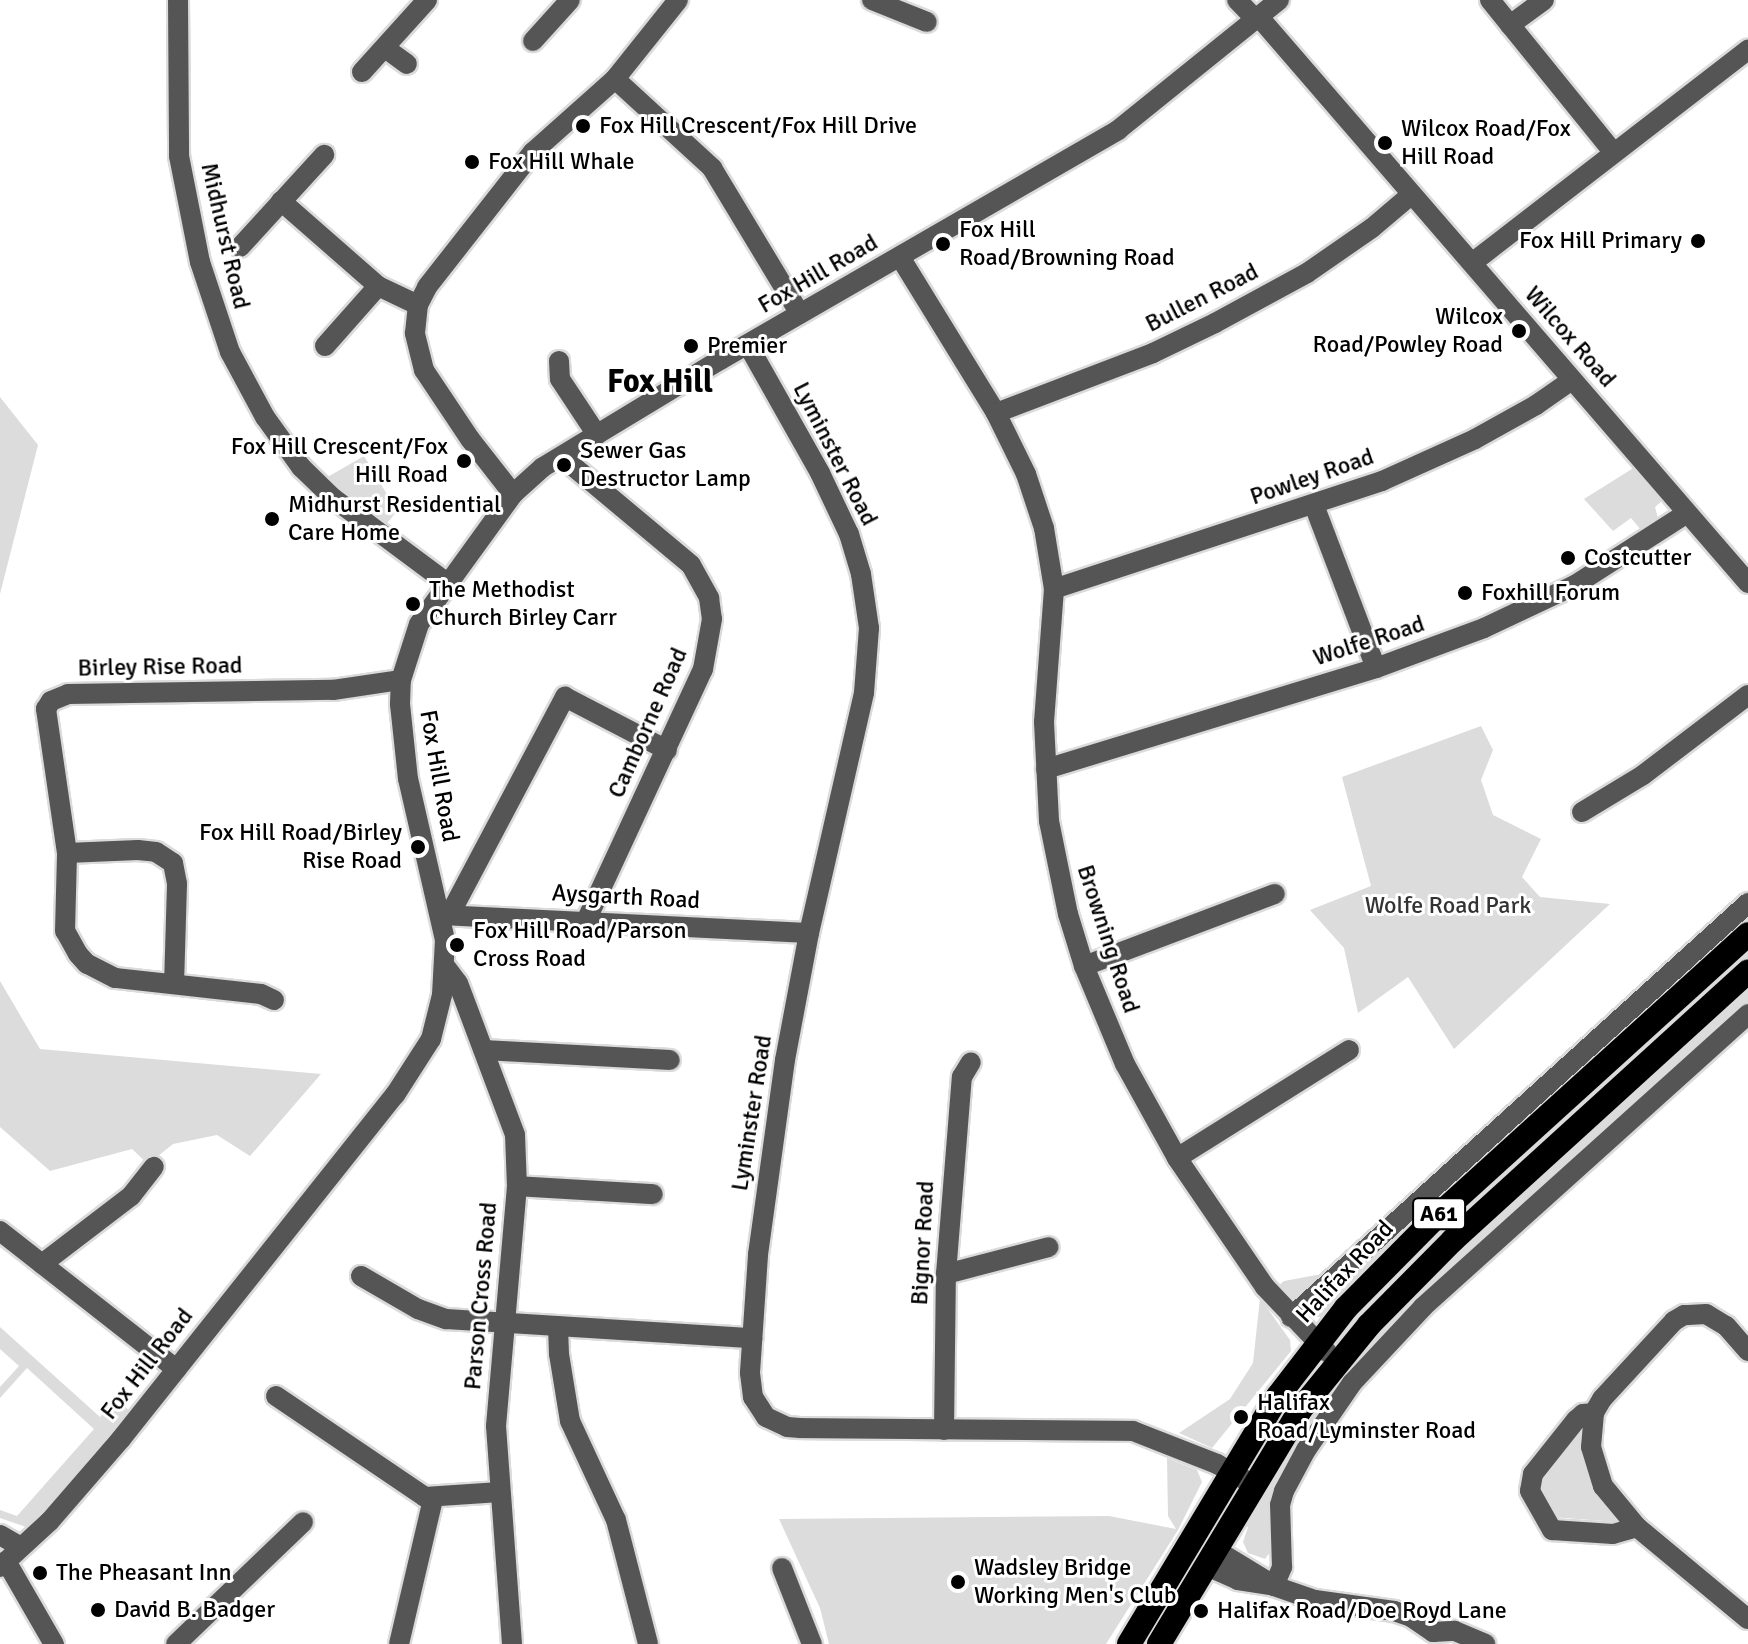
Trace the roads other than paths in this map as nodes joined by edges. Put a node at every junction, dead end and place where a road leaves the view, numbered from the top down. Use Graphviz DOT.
graph roads {
  1 [pos="178,0"];
  2 [pos="427,0"];
  3 [pos="678,0"];
  4 [pos="872,0"];
  5 [pos="1237,0"];
  6 [pos="1279,0"];
  7 [pos="1490,0"];
  8 [pos="1544,0"];
  9 [pos="563,2"];
  10 [pos="1257,19"];
  11 [pos="927,22"];
  12 [pos="1510,25"];
  13 [pos="533,41"];
  14 [pos="385,48"];
  15 [pos="1748,50"];
  16 [pos="407,64"];
  17 [pos="362,72"];
  18 [pos="615,79"];
  19 [pos="1613,152"];
  20 [pos="324,155"];
  21 [pos="1412,194"];
  22 [pos="281,201"];
  23 [pos="240,247"];
  24 [pos="900,257"];
  25 [pos="1472,263"];
  26 [pos="378,286"];
  27 [pos="418,305"];
  28 [pos="800,314"];
  29 [pos="748,345"];
  30 [pos="325,346"];
  31 [pos="559,361"];
  32 [pos="1572,380"];
  33 [pos="996,413"];
  34 [pos="597,435"];
  35 [pos="562,457"];
  36 [pos="513,494"];
  37 [pos="1314,505"];
  38 [pos="1687,513"];
  39 [pos="447,583"];
  40 [pos="1748,583"];
  41 [pos="1054,589"];
  42 [pos="1376,668"];
  43 [pos="401,680"];
  44 [pos="1748,695"];
  45 [pos="667,750"];
  46 [pos="1046,769"];
  47 [pos="1582,812"];
  48 [pos="67,853"];
  49 [pos="1275,894"];
  50 [pos="1748,903"];
  51 [pos="446,914"];
  52 [pos="586,921"];
  53 [pos="809,933"];
  54 [pos="1748,934"];
  55 [pos="445,966"];
  56 [pos="1084,966"];
  57 [pos="1748,972"];
  58 [pos="174,983"];
  59 [pos="274,1000"];
  60 [pos="1748,1014"];
  61 [pos="484,1050"];
  62 [pos="1349,1050"];
  63 [pos="670,1060"];
  64 [pos="971,1062"];
  65 [pos="1177,1158"];
  66 [pos="154,1167"];
  67 [pos="517,1186"];
  68 [pos="653,1194"];
  69 [pos="0,1231"];
  70 [pos="1049,1247"];
  71 [pos="42,1264"];
  72 [pos="946,1274"];
  73 [pos="361,1276"];
  74 [pos="1291,1317"];
  75 [pos="505,1321"];
  76 [pos="558,1326"];
  77 [pos="752,1338"];
  78 [pos="1317,1344"];
  79 [pos="1748,1351"];
  80 [pos="1339,1361"];
  81 [pos="176,1369"];
  82 [pos="276,1396"];
  83 [pos="1594,1413"];
  84 [pos="944,1430"];
  85 [pos="1230,1472"];
  86 [pos="1254,1485"];
  87 [pos="500,1492"];
  88 [pos="433,1499"];
  89 [pos="303,1522"];
  90 [pos="1637,1527"];
  91 [pos="0,1535"];
  92 [pos="1188,1544"];
  93 [pos="1211,1558"];
  94 [pos="9,1559"];
  95 [pos="782,1568"];
  96 [pos="1274,1586"];
  97 [pos="1748,1619"];
  98 [pos="1428,1638"];
  99 [pos="54,1644"];
  100 [pos="176,1644"];
  101 [pos="399,1644"];
  102 [pos="512,1644"];
  103 [pos="648,1644"];
  104 [pos="812,1644"];
  105 [pos="1129,1644"];
  106 [pos="1159,1644"];
  107 [pos="1485,1644"];
  1 -- 39 [label="street, Midhurst Road"];
  2 -- 14 [label="street"];
  3 -- 18 [label="street"];
  4 -- 11 [label="street"];
  5 -- 10 [label="street, Wilcox Road"];
  6 -- 10 [label="street, Fox Hill Road"];
  7 -- 12 [label="street"];
  8 -- 12 [label="street"];
  9 -- 13 [label="street"];
  10 -- 21 [label="street, Wilcox Road"];
  10 -- 24 [label="street, Fox Hill Road"];
  12 -- 19 [label="street"];
  14 -- 16 [label="street"];
  14 -- 17 [label="street"];
  15 -- 19 [label="street"];
  18 -- 27 [label="street"];
  18 -- 28 [label="street"];
  19 -- 25 [label="street"];
  20 -- 22 [label="street"];
  21 -- 25 [label="street, Wilcox Road"];
  21 -- 33 [label="street, Bullen Road"];
  22 -- 23 [label="street"];
  22 -- 26 [label="street"];
  24 -- 28 [label="street, Fox Hill Road"];
  24 -- 33 [label="street, Browning Road"];
  25 -- 32 [label="street, Wilcox Road"];
  26 -- 27 [label="street"];
  26 -- 30 [label="street"];
  27 -- 36 [label="street"];
  28 -- 29 [label="street, Fox Hill Road"];
  29 -- 34 [label="street, Fox Hill Road"];
  29 -- 53 [label="street, Lyminster Road"];
  31 -- 34 [label="street"];
  32 -- 37 [label="street, Powley Road"];
  32 -- 38 [label="street, Wilcox Road"];
  33 -- 41 [label="street, Browning Road"];
  34 -- 35 [label="street, Fox Hill Road"];
  35 -- 36 [label="street, Fox Hill Road"];
  35 -- 45 [label="street, Camborne Road"];
  36 -- 39 [label="street, Fox Hill Road"];
  37 -- 41 [label="street, Powley Road"];
  37 -- 42 [label="street"];
  38 -- 40 [label="street, Wilcox Road"];
  38 -- 42 [label="street, Wolfe Road"];
  39 -- 43 [label="street, Fox Hill Road"];
  41 -- 46 [label="street, Browning Road"];
  42 -- 46 [label="street, Wolfe Road"];
  43 -- 48 [label="street, Birley Rise Road"];
  43 -- 51 [label="street, Fox Hill Road"];
  44 -- 47 [label="street"];
  45 -- 51 [label="street"];
  45 -- 52 [label="street, Camborne Road"];
  46 -- 56 [label="street, Browning Road"];
  48 -- 58 [label="street, Birley Rise Road"];
  48 -- 58 [label="street"];
  49 -- 56 [label="street"];
  50 -- 74 [label="street, Halifax Road"];
  51 -- 52 [label="street, Aysgarth Road"];
  51 -- 55 [label="street, Fox Hill Road"];
  52 -- 53 [label="street, Aysgarth Road"];
  53 -- 77 [label="street, Lyminster Road"];
  54 -- 78 [label="highway, Halifax Road / A61"];
  55 -- 61 [label="street, Parson Cross Road"];
  55 -- 81 [label="street, Fox Hill Road"];
  56 -- 65 [label="street, Browning Road"];
  57 -- 80 [label="highway, A61"];
  58 -- 59 [label="street, Birley Rise Road"];
  60 -- 96 [label="street"];
  61 -- 63 [label="street"];
  61 -- 67 [label="street, Parson Cross Road"];
  62 -- 65 [label="street"];
  64 -- 72 [label="street, Bignor Road"];
  65 -- 74 [label="street, Browning Road"];
  66 -- 71 [label="street"];
  67 -- 68 [label="street"];
  67 -- 75 [label="street, Parson Cross Road"];
  69 -- 71 [label="street"];
  70 -- 72 [label="street"];
  71 -- 81 [label="street"];
  72 -- 84 [label="street, Bignor Road"];
  73 -- 75 [label="street"];
  74 -- 78 [label="street, Browning Road"];
  75 -- 76 [label="street"];
  75 -- 87 [label="street, Parson Cross Road"];
  76 -- 77 [label="street"];
  76 -- 103 [label="street"];
  77 -- 84 [label="street, Lyminster Road"];
  78 -- 80 [label="street, Browning Road"];
  78 -- 85 [label="highway, Halifax Road / A61"];
  79 -- 83 [label="street"];
  80 -- 86 [label="highway, A61"];
  81 -- 94 [label="street, Fox Hill Road"];
  82 -- 88 [label="street"];
  83 -- 90 [label="street"];
  83 -- 90 [label="street"];
  84 -- 85 [label="street, Lyminster Road"];
  85 -- 86 [label="street, Lyminster Road"];
  85 -- 92 [label="highway, Halifax Road / A61"];
  86 -- 93 [label="highway, A61"];
  87 -- 88 [label="street"];
  87 -- 102 [label="street, Parson Cross Road"];
  88 -- 101 [label="street"];
  89 -- 100 [label="street"];
  90 -- 97 [label="street"];
  91 -- 94 [label="street"];
  92 -- 93 [label="highway"];
  92 -- 105 [label="highway, Halifax Road / A61"];
  93 -- 96 [label="street"];
  93 -- 106 [label="highway, A61"];
  94 -- 99 [label="street"];
  95 -- 104 [label="street"];
  96 -- 98 [label="street"];
  98 -- 107 [label="street"];
}
